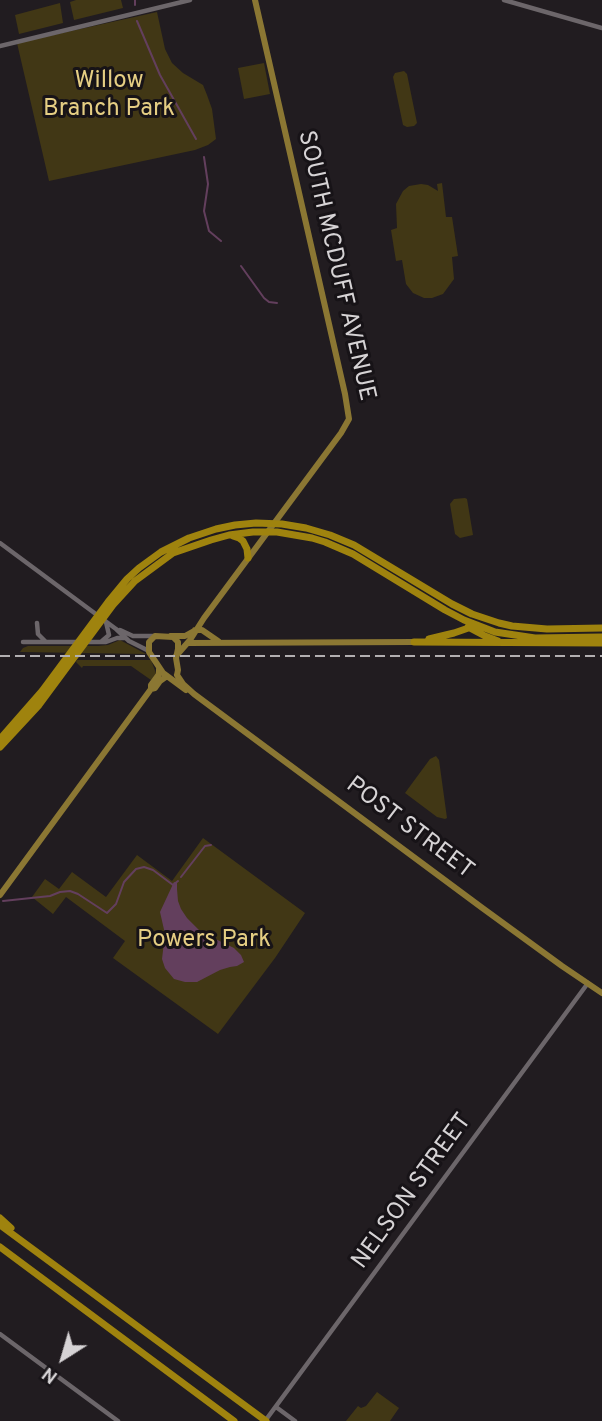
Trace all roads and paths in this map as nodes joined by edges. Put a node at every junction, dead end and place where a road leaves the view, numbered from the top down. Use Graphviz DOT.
graph roads {
  1 [pos="190,0"];
  2 [pos="255,0"];
  3 [pos="504,0"];
  4 [pos="602,28"];
  5 [pos="0,46"];
  6 [pos="273,524"];
  7 [pos="267,532"];
  8 [pos="229,535"];
  9 [pos="0,543"];
  10 [pos="248,558"];
  11 [pos="111,603"];
  12 [pos="106,621"];
  13 [pos="37,622"];
  14 [pos="499,623"];
  15 [pos="473,627"];
  16 [pos="116,629"];
  17 [pos="602,629"];
  18 [pos="195,630"];
  19 [pos="155,636"];
  20 [pos="168,637"];
  21 [pos="602,637"];
  22 [pos="125,638"];
  23 [pos="23,642"];
  24 [pos="45,642"];
  25 [pos="102,642"];
  26 [pos="221,642"];
  27 [pos="414,642"];
  28 [pos="507,643"];
  29 [pos="602,643"];
  30 [pos="186,645"];
  31 [pos="149,651"];
  32 [pos="176,656"];
  33 [pos="159,669"];
  34 [pos="61,670"];
  35 [pos="177,675"];
  36 [pos="167,677"];
  37 [pos="151,689"];
  38 [pos="194,694"];
  39 [pos="0,739"];
  40 [pos="0,747"];
  41 [pos="0,895"];
  42 [pos="589,983"];
  43 [pos="602,993"];
  44 [pos="0,1218"];
  45 [pos="0,1225"];
  46 [pos="0,1249"];
  47 [pos="43,1257"];
  48 [pos="0,1334"];
  49 [pos="276,1407"];
  50 [pos="118,1421"];
  51 [pos="234,1421"];
  52 [pos="265,1421"];
  53 [pos="295,1421"];
  1 -- 5 [label="street"];
  2 -- 6 [label="main road, SOUTH MCDUFF AVENUE"];
  3 -- 4 [label="street"];
  6 -- 7 [label="main road, SOUTH MCDUFF AVENUE"];
  6 -- 11 [label="highway"];
  6 -- 14 [label="highway"];
  7 -- 8 [label="highway"];
  7 -- 10 [label="main road, SOUTH MCDUFF AVENUE"];
  7 -- 15 [label="highway"];
  8 -- 10 [label="highway"];
  8 -- 11 [label="highway"];
  9 -- 12 [label="street"];
  10 -- 18 [label="main road, SOUTH MCDUFF AVENUE"];
  11 -- 34 [label="highway"];
  12 -- 16 [label="street"];
  12 -- 25 [label="street"];
  13 -- 24 [label="street"];
  14 -- 15 [label="highway"];
  14 -- 17 [label="highway"];
  15 -- 21 [label="highway"];
  15 -- 27 [label="highway"];
  15 -- 28 [label="highway"];
  16 -- 19 [label="street"];
  16 -- 22 [label="street"];
  18 -- 20 [label="main road"];
  18 -- 26 [label="main road"];
  18 -- 30 [label="main road, SOUTH MCDUFF AVENUE"];
  19 -- 20 [label="main road"];
  19 -- 31 [label="main road"];
  20 -- 32 [label="main road"];
  22 -- 25 [label="street"];
  22 -- 31 [label="street"];
  23 -- 24 [label="street"];
  24 -- 25 [label="street"];
  26 -- 27 [label="main road"];
  26 -- 30 [label="main road"];
  27 -- 28 [label="highway"];
  28 -- 29 [label="highway"];
  30 -- 32 [label="main road, SOUTH MCDUFF AVENUE"];
  31 -- 33 [label="main road, POST STREET"];
  32 -- 35 [label="main road"];
  33 -- 36 [label="main road, POST STREET"];
  33 -- 37 [label="main road"];
  34 -- 39 [label="highway"];
  34 -- 40 [label="highway"];
  35 -- 36 [label="main road"];
  35 -- 38 [label="main road, POST STREET"];
  36 -- 37 [label="main road"];
  36 -- 38 [label="main road, POST STREET"];
  37 -- 41 [label="main road"];
  38 -- 42 [label="main road, POST STREET"];
  42 -- 43 [label="main road, POST STREET"];
  42 -- 49 [label="street, NELSON STREET"];
  44 -- 47 [label="highway"];
  45 -- 47 [label="highway"];
  46 -- 51 [label="highway"];
  47 -- 52 [label="highway"];
  48 -- 50 [label="street"];
  49 -- 52 [label="street, NELSON STREET"];
  49 -- 53 [label="street"];
}
